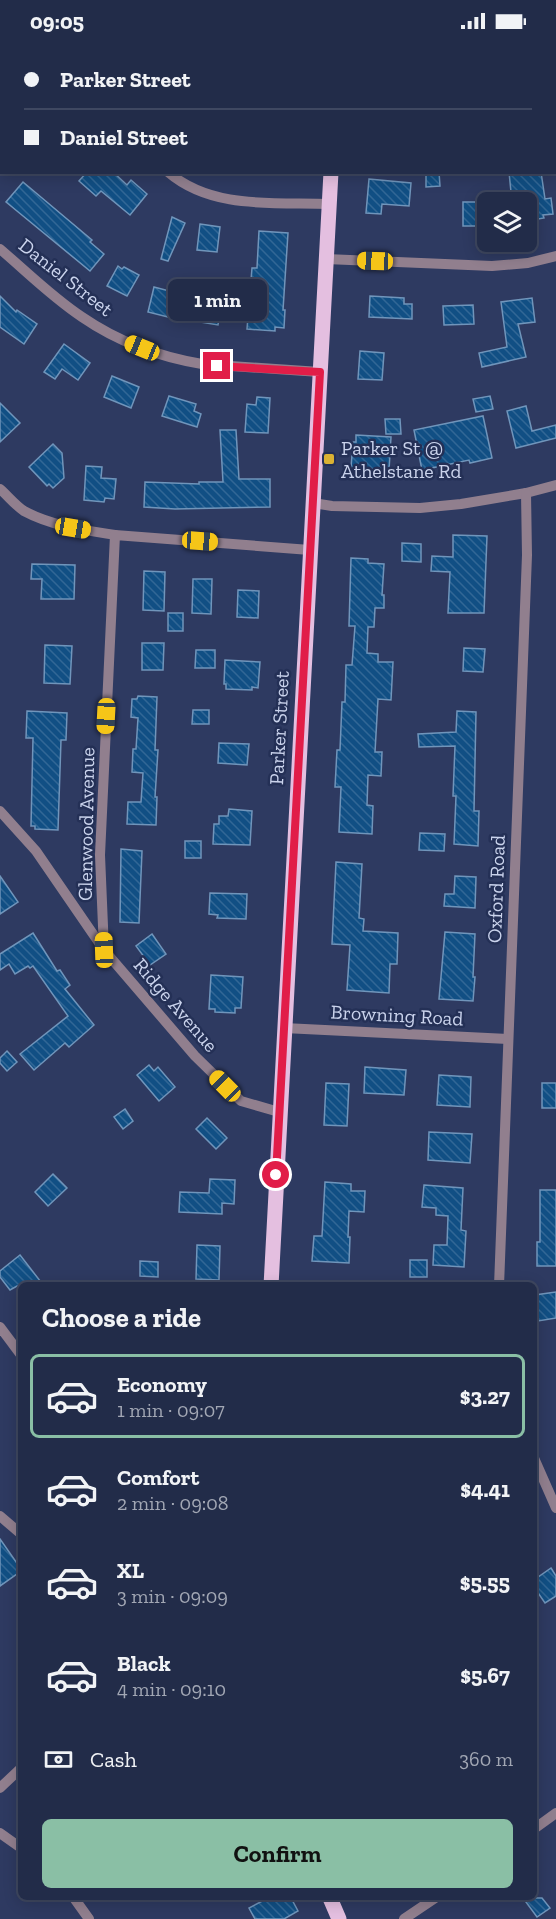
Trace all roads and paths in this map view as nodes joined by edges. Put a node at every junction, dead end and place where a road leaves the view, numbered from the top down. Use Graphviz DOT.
graph roads {
  1 [pos="171,174"];
  2 [pos="331,174"];
  3 [pos="329,204"];
  4 [pos="0,249"];
  5 [pos="556,256"];
  6 [pos="326,259"];
  7 [pos="320,372"];
  8 [pos="556,485"];
  9 [pos="0,489"];
  10 [pos="526,493"];
  11 [pos="313,503"];
  12 [pos="115,535"];
  13 [pos="310,550"];
  14 [pos="0,811"];
  15 [pos="104,950"];
  16 [pos="284,1028"];
  17 [pos="508,1039"];
  18 [pos="279,1112"];
  19 [pos="271,1282"];
  20 [pos="499,1282"];
  21 [pos="0,1327"];
  22 [pos="18,1351"];
  23 [pos="537,1465"];
  24 [pos="556,1508"];
  25 [pos="0,1516"];
  26 [pos="18,1531"];
  27 [pos="18,1771"];
  28 [pos="0,1788"];
  29 [pos="556,1813"];
  30 [pos="537,1827"];
  31 [pos="0,1833"];
  32 [pos="18,1846"];
  33 [pos="75,1900"];
  34 [pos="331,1900"];
  35 [pos="432,1900"];
  36 [pos="89,1919"];
  37 [pos="339,1919"];
  38 [pos="404,1919"];
  1 -- 3 [label="street"];
  2 -- 3 [label="main road, Parker Street"];
  3 -- 6 [label="main road, Parker Street"];
  4 -- 7 [label="street, Daniel Street"];
  5 -- 6 [label="street"];
  6 -- 7 [label="main road, Parker Street"];
  7 -- 11 [label="main road, Parker Street"];
  8 -- 10 [label="street"];
  9 -- 12 [label="street"];
  10 -- 11 [label="street"];
  10 -- 17 [label="street, Oxford Road"];
  11 -- 13 [label="main road, Parker Street"];
  12 -- 13 [label="street"];
  12 -- 15 [label="street, Glenwood Avenue"];
  13 -- 16 [label="main road, Parker Street"];
  14 -- 15 [label="street, Ridge Avenue"];
  15 -- 18 [label="street, Ridge Avenue"];
  16 -- 17 [label="street, Browning Road"];
  16 -- 18 [label="main road, Parker Street"];
  17 -- 20 [label="street, Oxford Road"];
  18 -- 19 [label="main road, Parker Street"];
  21 -- 22 [label="street"];
  23 -- 24 [label="street"];
  25 -- 26 [label="street"];
  27 -- 28 [label="street"];
  29 -- 30 [label="street"];
  31 -- 32 [label="street"];
  33 -- 36 [label="street"];
  34 -- 37 [label="main road"];
  35 -- 38 [label="street"];
}
